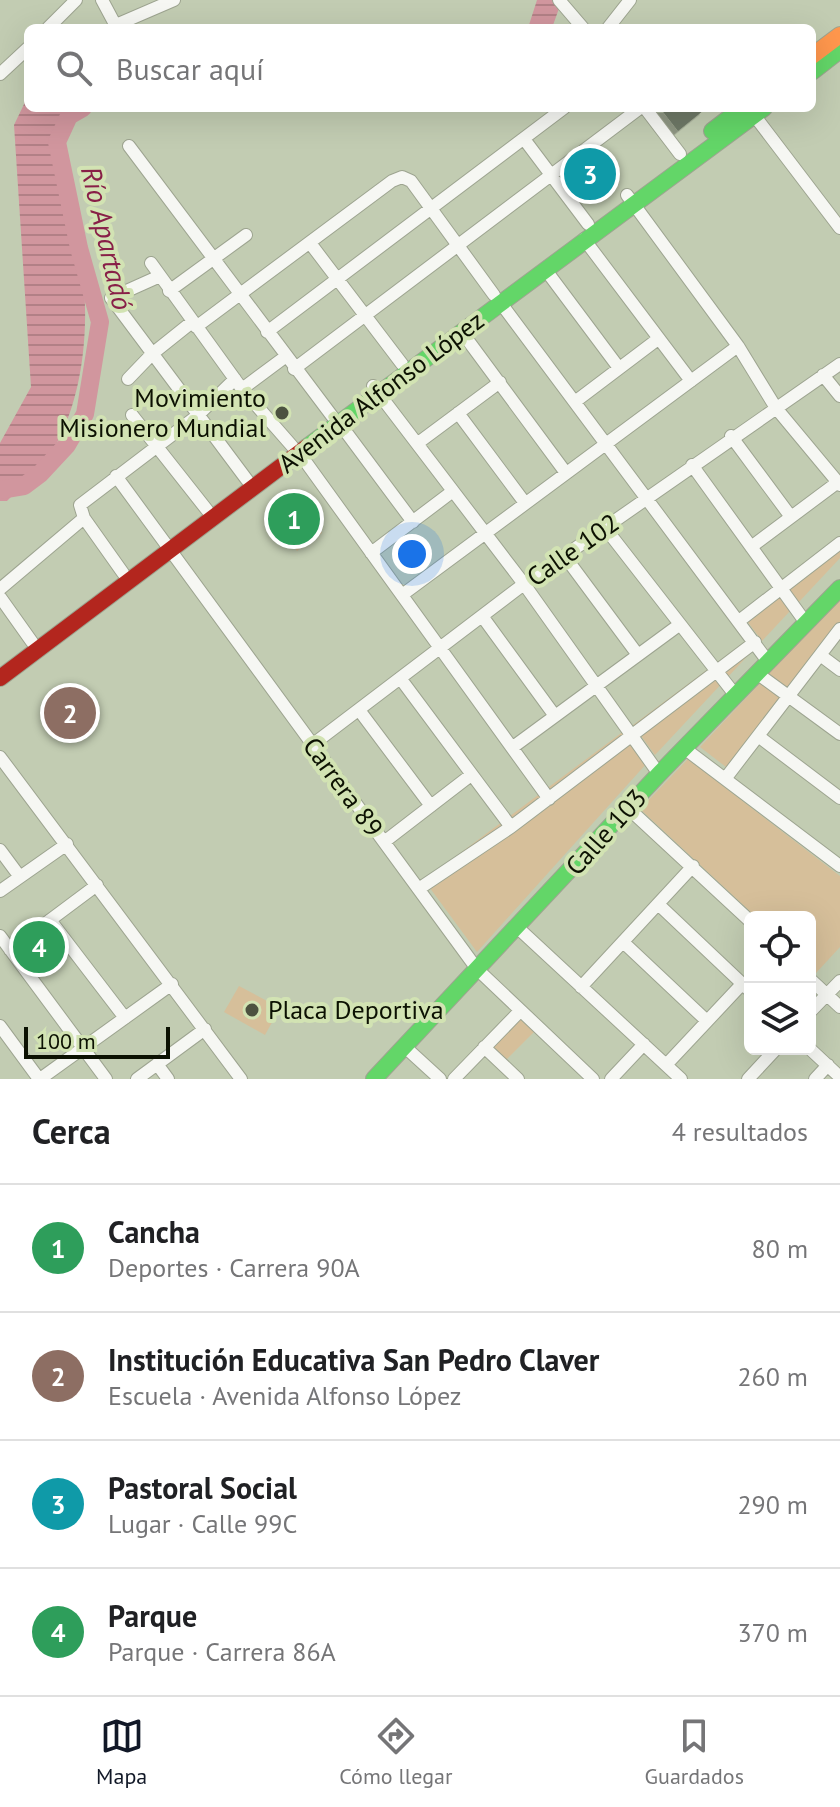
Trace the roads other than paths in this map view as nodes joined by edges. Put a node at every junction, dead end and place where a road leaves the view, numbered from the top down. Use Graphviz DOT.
graph roads {
  1 [pos="76,0"];
  2 [pos="102,0"];
  3 [pos="174,0"];
  4 [pos="630,0"];
  5 [pos="562,3"];
  6 [pos="52,24"];
  7 [pos="114,24"];
  8 [pos="122,24"];
  9 [pos="580,24"];
  10 [pos="611,24"];
  11 [pos="840,35"];
  12 [pos="24,52"];
  13 [pos="829,56"];
  14 [pos="0,74"];
  15 [pos="559,112"];
  16 [pos="637,112"];
  17 [pos="645,112"];
  18 [pos="750,112"];
  19 [pos="755,112"];
  20 [pos="730,124"];
  21 [pos="524,139"];
  22 [pos="129,146"];
  23 [pos="680,154"];
  24 [pos="552,176"];
  25 [pos="630,198"];
  26 [pos="432,208"];
  27 [pos="839,224"];
  28 [pos="586,232"];
  29 [pos="246,235"];
  30 [pos="310,243"];
  31 [pos="459,245"];
  32 [pos="212,260"];
  33 [pos="151,263"];
  34 [pos="545,269"];
  35 [pos="160,276"];
  36 [pos="338,278"];
  37 [pos="169,291"];
  38 [pos="239,295"];
  39 [pos="497,299"];
  40 [pos="366,315"];
  41 [pos="194,324"];
  42 [pos="461,331"];
  43 [pos="267,332"];
  44 [pos="658,339"];
  45 [pos="738,346"];
  46 [pos="152,354"];
  47 [pos="285,357"];
  48 [pos="402,364"];
  49 [pos="840,364"];
  50 [pos="619,368"];
  51 [pos="294,369"];
  52 [pos="823,375"];
  53 [pos="128,379"];
  54 [pos="691,381"];
  55 [pos="500,382"];
  56 [pos="239,384"];
  57 [pos="376,390"];
  58 [pos="840,396"];
  59 [pos="576,401"];
  60 [pos="776,408"];
  61 [pos="458,413"];
  62 [pos="132,415"];
  63 [pos="197,416"];
  64 [pos="336,420"];
  65 [pos="731,436"];
  66 [pos="418,443"];
  67 [pos="607,443"];
  68 [pos="157,447"];
  69 [pos="296,450"];
  70 [pos="692,465"];
  71 [pos="566,473"];
  72 [pos="116,476"];
  73 [pos="247,480"];
  74 [pos="839,484"];
  75 [pos="453,491"];
  76 [pos="646,496"];
  77 [pos="525,503"];
  78 [pos="207,510"];
  79 [pos="82,511"];
  80 [pos="791,517"];
  81 [pos="413,522"];
  82 [pos="606,529"];
  83 [pos="485,533"];
  84 [pos="840,543"];
  85 [pos="166,547"];
  86 [pos="751,547"];
  87 [pos="371,553"];
  88 [pos="566,558"];
  89 [pos="123,573"];
  90 [pos="524,584"];
  91 [pos="781,587"];
  92 [pos="840,588"];
  93 [pos="0,589"];
  94 [pos="402,595"];
  95 [pos="0,597"];
  96 [pos="482,616"];
  97 [pos="739,621"];
  98 [pos="806,623"];
  99 [pos="679,625"];
  100 [pos="840,629"];
  101 [pos="32,642"];
  102 [pos="755,642"];
  103 [pos="441,647"];
  104 [pos="638,655"];
  105 [pos="820,655"];
  106 [pos="0,666"];
  107 [pos="763,668"];
  108 [pos="840,670"];
  109 [pos="715,672"];
  110 [pos="0,678"];
  111 [pos="400,678"];
  112 [pos="597,686"];
  113 [pos="736,696"];
  114 [pos="790,696"];
  115 [pos="359,710"];
  116 [pos="555,716"];
  117 [pos="840,734"];
  118 [pos="758,736"];
  119 [pos="632,738"];
  120 [pos="312,745"];
  121 [pos="513,747"];
  122 [pos="684,748"];
  123 [pos="0,757"];
  124 [pos="659,774"];
  125 [pos="471,775"];
  126 [pos="725,779"];
  127 [pos="840,798"];
  128 [pos="549,799"];
  129 [pos="431,806"];
  130 [pos="628,808"];
  131 [pos="511,827"];
  132 [pos="384,842"];
  133 [pos="67,844"];
  134 [pos="0,850"];
  135 [pos="693,866"];
  136 [pos="840,866"];
  137 [pos="20,877"];
  138 [pos="97,885"];
  139 [pos="420,888"];
  140 [pos="0,891"];
  141 [pos="658,904"];
  142 [pos="744,915"];
  143 [pos="50,920"];
  144 [pos="518,928"];
  145 [pos="0,936"];
  146 [pos="623,942"];
  147 [pos="10,950"];
  148 [pos="477,969"];
  149 [pos="840,981"];
  150 [pos="814,983"];
  151 [pos="172,984"];
  152 [pos="744,986"];
  153 [pos="581,987"];
  154 [pos="744,990"];
  155 [pos="827,995"];
  156 [pos="816,1006"];
  157 [pos="840,1007"];
  158 [pos="519,1012"];
  159 [pos="125,1018"];
  160 [pos="707,1021"];
  161 [pos="0,1026"];
  162 [pos="205,1029"];
  163 [pos="644,1044"];
  164 [pos="405,1047"];
  165 [pos="484,1047"];
  166 [pos="83,1048"];
  167 [pos="816,1054"];
  168 [pos="770,1055"];
  169 [pos="157,1064"];
  170 [pos="666,1065"];
  171 [pos="828,1065"];
  172 [pos="840,1077"];
  173 [pos="40,1079"];
  174 [pos="106,1079"];
  175 [pos="137,1079"];
  176 [pos="168,1079"];
  177 [pos="241,1079"];
  178 [pos="374,1079"];
  179 [pos="440,1079"];
  180 [pos="454,1079"];
  181 [pos="518,1079"];
  182 [pos="593,1079"];
  183 [pos="611,1079"];
  184 [pos="681,1079"];
  185 [pos="748,1079"];
  186 [pos="815,1079"];
  1 -- 6 [label="street"];
  2 -- 7 [label="street"];
  3 -- 8 [label="street"];
  4 -- 10 [label="street"];
  5 -- 9 [label="street"];
  11 -- 13 [label="street"];
  12 -- 14 [label="street"];
  15 -- 21 [label="street"];
  16 -- 24 [label="street"];
  17 -- 23 [label="street"];
  18 -- 20 [label="street, Avenida Alfonso López"];
  19 -- 27 [label="street"];
  20 -- 23 [label="street, Avenida Alfonso López"];
  20 -- 25 [label="street, Avenida Alfonso López"];
  21 -- 24 [label="street"];
  21 -- 26 [label="street"];
  22 -- 32 [label="street"];
  23 -- 25 [label="street, Avenida Alfonso López"];
  24 -- 28 [label="street"];
  24 -- 31 [label="street"];
  25 -- 28 [label="street, Avenida Alfonso López"];
  25 -- 45 [label="street"];
  26 -- 30 [label="street"];
  26 -- 31 [label="street"];
  26 -- 36 [label="street"];
  28 -- 34 [label="street, Avenida Alfonso López"];
  28 -- 39 [label="street, Avenida Alfonso López"];
  28 -- 44 [label="street"];
  29 -- 32 [label="street"];
  30 -- 36 [label="street"];
  30 -- 38 [label="street"];
  31 -- 39 [label="street"];
  31 -- 40 [label="street"];
  32 -- 37 [label="street"];
  32 -- 38 [label="street"];
  33 -- 35 [label="street"];
  34 -- 39 [label="street, Avenida Alfonso López"];
  34 -- 50 [label="street"];
  35 -- 37 [label="street"];
  35 -- 46 [label="street"];
  36 -- 40 [label="street"];
  36 -- 43 [label="street"];
  37 -- 41 [label="street"];
  38 -- 41 [label="street"];
  38 -- 43 [label="street"];
  39 -- 42 [label="street, Avenida Alfonso López"];
  39 -- 48 [label="street, Avenida Alfonso López"];
  39 -- 59 [label="street"];
  40 -- 48 [label="street"];
  40 -- 51 [label="street"];
  41 -- 46 [label="street"];
  41 -- 56 [label="street"];
  42 -- 55 [label="street"];
  42 -- 57 [label="street, Avenida Alfonso López"];
  43 -- 47 [label="street"];
  44 -- 50 [label="street"];
  44 -- 54 [label="street"];
  45 -- 54 [label="street"];
  45 -- 60 [label="street"];
  46 -- 53 [label="street"];
  46 -- 63 [label="street"];
  47 -- 51 [label="street"];
  47 -- 56 [label="street"];
  48 -- 57 [label="street, Avenida Alfonso López"];
  49 -- 52 [label="street, Calle 102"];
  50 -- 59 [label="street"];
  51 -- 64 [label="street"];
  52 -- 58 [label="street"];
  52 -- 60 [label="street, Calle 102"];
  54 -- 67 [label="street"];
  55 -- 61 [label="street"];
  55 -- 71 [label="street"];
  56 -- 63 [label="street"];
  56 -- 69 [label="street"];
  57 -- 64 [label="street, Avenida Alfonso López"];
  57 -- 66 [label="street"];
  59 -- 67 [label="street"];
  60 -- 65 [label="street, Calle 102"];
  60 -- 74 [label="street"];
  61 -- 66 [label="street"];
  61 -- 77 [label="street"];
  62 -- 68 [label="street"];
  63 -- 68 [label="street"];
  63 -- 73 [label="street"];
  64 -- 69 [label="street, Avenida Alfonso López"];
  64 -- 81 [label="street"];
  65 -- 70 [label="street, Calle 102"];
  65 -- 80 [label="street"];
  66 -- 75 [label="street"];
  67 -- 71 [label="street"];
  67 -- 76 [label="street"];
  68 -- 72 [label="street"];
  68 -- 78 [label="street"];
  69 -- 73 [label="street, Avenida Alfonso López"];
  69 -- 85 [label="street, Avenida Alfonso López"];
  69 -- 87 [label="street"];
  70 -- 76 [label="street, Calle 102"];
  70 -- 86 [label="street"];
  71 -- 77 [label="street"];
  72 -- 79 [label="street"];
  72 -- 85 [label="street, Carrera 89"];
  73 -- 78 [label="street, Avenida Alfonso López"];
  74 -- 80 [label="street"];
  75 -- 81 [label="street"];
  75 -- 83 [label="street"];
  76 -- 82 [label="street, Calle 102"];
  76 -- 97 [label="street"];
  77 -- 83 [label="street"];
  78 -- 85 [label="street, Avenida Alfonso López"];
  79 -- 89 [label="street"];
  79 -- 93 [label="street"];
  80 -- 86 [label="street"];
  81 -- 87 [label="street"];
  82 -- 88 [label="street, Calle 102"];
  82 -- 99 [label="street"];
  83 -- 90 [label="street"];
  83 -- 94 [label="street"];
  84 -- 91 [label="street"];
  85 -- 89 [label="street, Avenida Alfonso López"];
  85 -- 110 [label="street, Avenida Alfonso López"];
  85 -- 120 [label="street, Carrera 89"];
  86 -- 91 [label="street"];
  87 -- 94 [label="street"];
  88 -- 90 [label="street, Calle 102"];
  88 -- 104 [label="street"];
  89 -- 101 [label="street, Avenida Alfonso López"];
  90 -- 96 [label="street, Calle 102"];
  90 -- 112 [label="street"];
  91 -- 97 [label="street"];
  91 -- 98 [label="street"];
  92 -- 98 [label="street, Calle 103"];
  94 -- 103 [label="street"];
  95 -- 101 [label="street"];
  96 -- 103 [label="street, Calle 102"];
  96 -- 116 [label="street"];
  97 -- 102 [label="street"];
  98 -- 107 [label="street, Calle 103"];
  99 -- 104 [label="street"];
  99 -- 109 [label="street"];
  100 -- 105 [label="street"];
  101 -- 106 [label="street, Avenida Alfonso López"];
  102 -- 107 [label="street"];
  102 -- 109 [label="street"];
  103 -- 111 [label="street, Calle 102"];
  103 -- 121 [label="street"];
  104 -- 112 [label="street"];
  105 -- 108 [label="street"];
  105 -- 114 [label="street"];
  107 -- 113 [label="street, Calle 103"];
  107 -- 114 [label="street"];
  109 -- 113 [label="street"];
  109 -- 119 [label="street"];
  111 -- 115 [label="street, Calle 102"];
  111 -- 125 [label="street"];
  112 -- 116 [label="street"];
  112 -- 119 [label="street"];
  113 -- 122 [label="street, Calle 103"];
  114 -- 117 [label="street"];
  114 -- 118 [label="street"];
  115 -- 120 [label="street, Calle 102"];
  115 -- 129 [label="street"];
  116 -- 121 [label="street"];
  118 -- 126 [label="street"];
  118 -- 127 [label="street"];
  119 -- 124 [label="street"];
  119 -- 128 [label="street"];
  120 -- 132 [label="street, Carrera 89"];
  121 -- 128 [label="street"];
  122 -- 124 [label="street, Calle 103"];
  122 -- 126 [label="street"];
  123 -- 133 [label="street"];
  124 -- 130 [label="street, Calle 103"];
  125 -- 129 [label="street"];
  125 -- 131 [label="street"];
  126 -- 136 [label="street"];
  128 -- 131 [label="street"];
  129 -- 132 [label="street"];
  130 -- 135 [label="street"];
  130 -- 144 [label="street, Calle 103"];
  131 -- 139 [label="street"];
  132 -- 139 [label="street, Carrera 89"];
  133 -- 137 [label="street"];
  133 -- 138 [label="street"];
  134 -- 137 [label="street"];
  135 -- 141 [label="street"];
  135 -- 142 [label="street"];
  137 -- 140 [label="street"];
  138 -- 143 [label="street"];
  138 -- 151 [label="street"];
  139 -- 148 [label="street, Carrera 89"];
  141 -- 146 [label="street"];
  141 -- 152 [label="street"];
  143 -- 147 [label="street"];
  143 -- 159 [label="street"];
  144 -- 148 [label="street, Calle 103"];
  144 -- 153 [label="street"];
  145 -- 147 [label="street"];
  146 -- 153 [label="street"];
  146 -- 160 [label="street"];
  147 -- 166 [label="street"];
  148 -- 158 [label="street, Carrera 89"];
  148 -- 164 [label="street, Calle 103"];
  149 -- 155 [label="street"];
  150 -- 155 [label="street"];
  151 -- 159 [label="street"];
  151 -- 162 [label="street"];
  153 -- 163 [label="street"];
  154 -- 160 [label="street"];
  155 -- 156 [label="street"];
  155 -- 157 [label="street"];
  158 -- 165 [label="street"];
  158 -- 182 [label="street, Carrera 89"];
  159 -- 166 [label="street"];
  160 -- 170 [label="street"];
  161 -- 173 [label="street"];
  162 -- 169 [label="street"];
  162 -- 177 [label="street"];
  163 -- 170 [label="street"];
  163 -- 183 [label="street"];
  164 -- 178 [label="street, Calle 103"];
  164 -- 179 [label="street"];
  165 -- 180 [label="street"];
  165 -- 181 [label="street"];
  166 -- 173 [label="street"];
  166 -- 174 [label="street"];
  167 -- 171 [label="street"];
  168 -- 185 [label="street"];
  169 -- 175 [label="street"];
  169 -- 176 [label="street"];
  170 -- 184 [label="street"];
  171 -- 172 [label="street"];
  171 -- 186 [label="street"];
}
